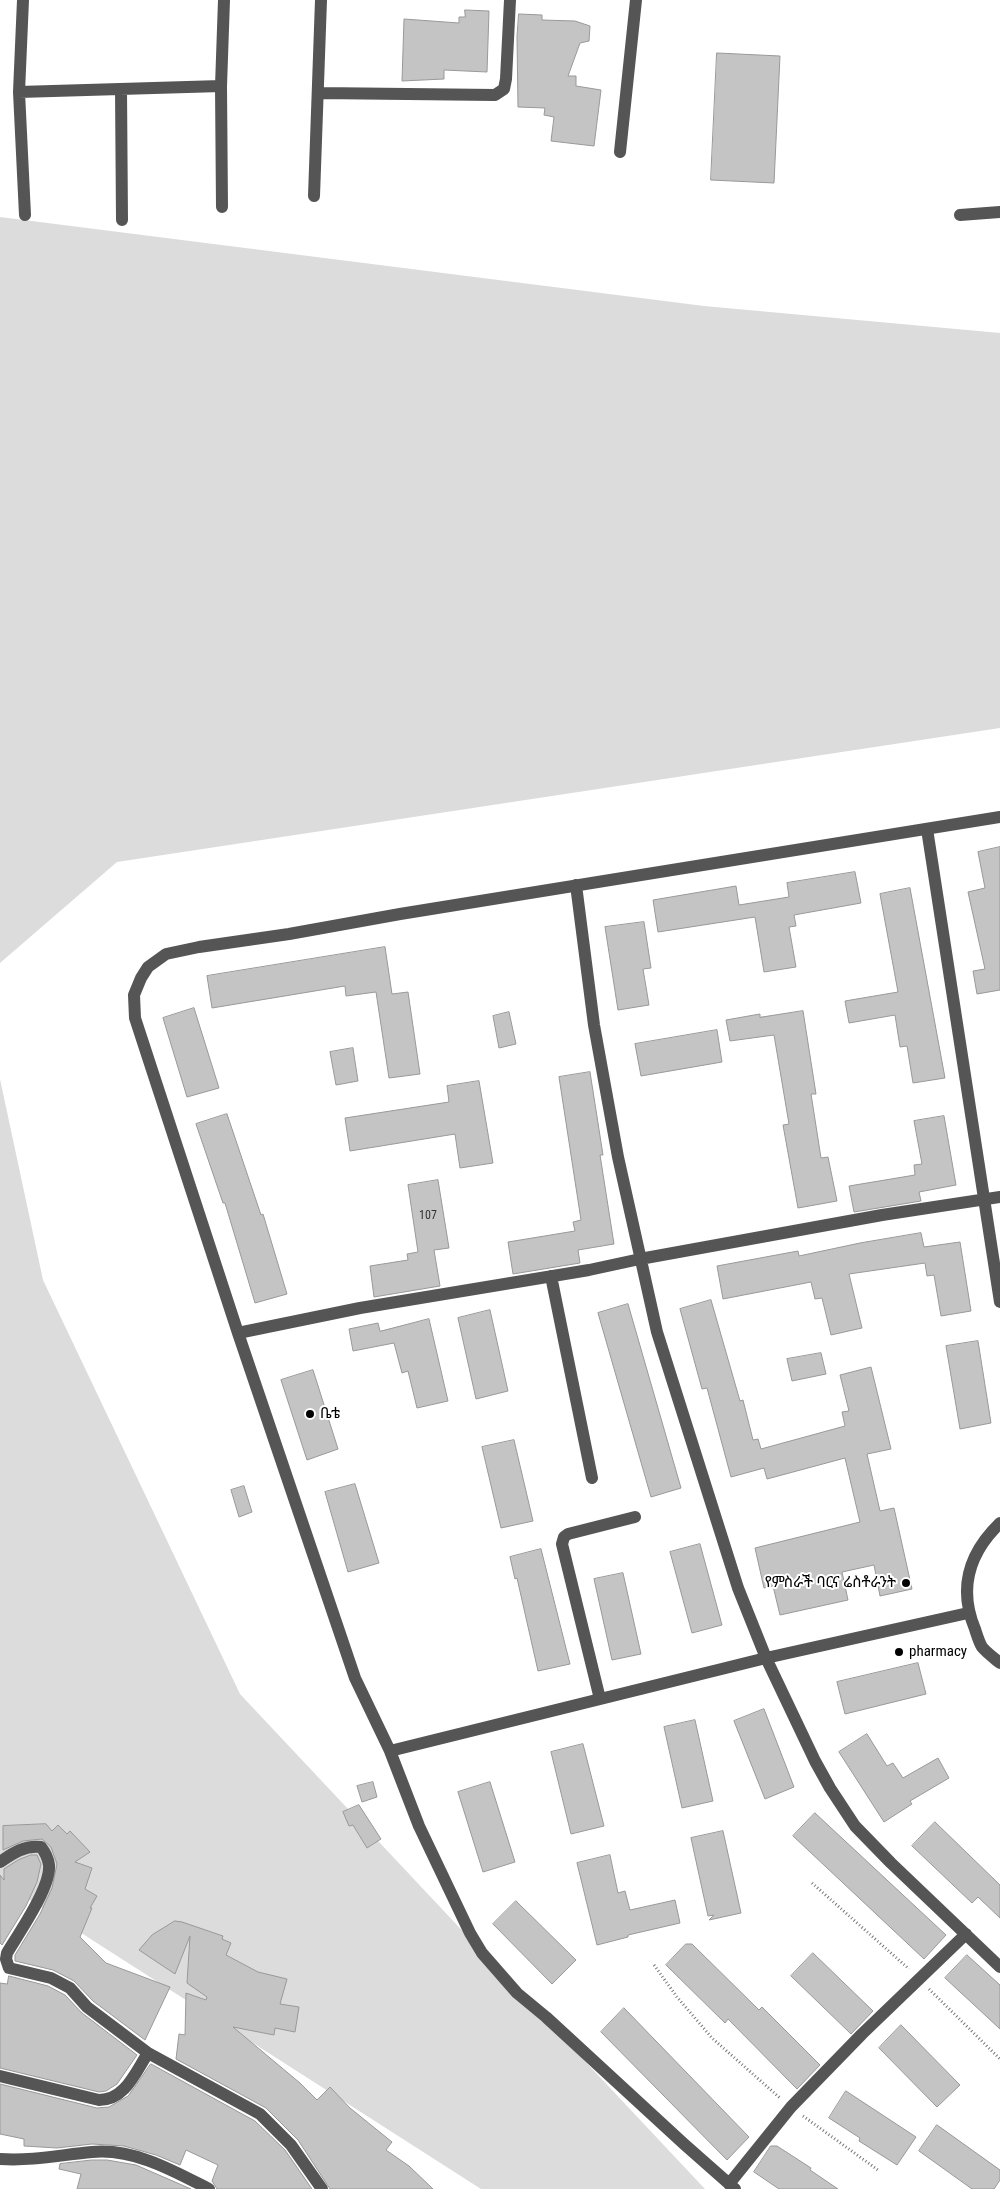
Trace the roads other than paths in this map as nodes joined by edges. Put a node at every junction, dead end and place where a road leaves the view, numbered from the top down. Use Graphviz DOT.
graph roads {
  1 [pos="23,0"];
  2 [pos="224,0"];
  3 [pos="321,0"];
  4 [pos="510,0"];
  5 [pos="636,0"];
  6 [pos="221,86"];
  7 [pos="121,90"];
  8 [pos="19,92"];
  9 [pos="319,93"];
  10 [pos="620,152"];
  11 [pos="314,196"];
  12 [pos="222,207"];
  13 [pos="1000,212"];
  14 [pos="25,215"];
  15 [pos="960,215"];
  16 [pos="122,220"];
  17 [pos="1000,817"];
  18 [pos="927,829"];
  19 [pos="576,885"];
  20 [pos="1000,1197"];
  21 [pos="983,1199"];
  22 [pos="640,1259"];
  23 [pos="551,1276"];
  24 [pos="1000,1302"];
  25 [pos="238,1333"];
  26 [pos="592,1478"];
  27 [pos="635,1517"];
  28 [pos="1000,1523"];
  29 [pos="968,1614"];
  30 [pos="766,1658"];
  31 [pos="1000,1663"];
  32 [pos="600,1699"];
  33 [pos="390,1751"];
  34 [pos="0,1862"];
  35 [pos="966,1934"];
  36 [pos="1000,1967"];
  37 [pos="4,1970"];
  38 [pos="148,2053"];
  39 [pos="0,2076"];
  40 [pos="0,2159"];
  41 [pos="732,2186"];
  42 [pos="209,2189"];
  43 [pos="322,2189"];
  1 -- 8 [label="street"];
  2 -- 6 [label="street"];
  3 -- 9 [label="street"];
  4 -- 9 [label="street"];
  5 -- 10 [label="street"];
  6 -- 7 [label="street"];
  6 -- 12 [label="street"];
  7 -- 8 [label="street"];
  7 -- 16 [label="street"];
  8 -- 14 [label="street"];
  9 -- 11 [label="street"];
  13 -- 15 [label="street"];
  17 -- 18 [label="street"];
  18 -- 19 [label="street"];
  18 -- 21 [label="street"];
  19 -- 22 [label="street"];
  19 -- 25 [label="street"];
  20 -- 21 [label="street"];
  21 -- 22 [label="street"];
  21 -- 24 [label="street"];
  22 -- 23 [label="street"];
  22 -- 30 [label="street"];
  23 -- 25 [label="street"];
  23 -- 26 [label="street"];
  25 -- 33 [label="street"];
  27 -- 32 [label="street"];
  28 -- 29 [label="street"];
  29 -- 30 [label="street"];
  29 -- 31 [label="street"];
  30 -- 32 [label="street"];
  30 -- 35 [label="street"];
  32 -- 33 [label="street"];
  33 -- 41 [label="street"];
  34 -- 37 [label="street"];
  35 -- 36 [label="street"];
  35 -- 41 [label="street"];
  37 -- 38 [label="street"];
  38 -- 39 [label="street"];
  38 -- 43 [label="street"];
  40 -- 42 [label="street"];
}
